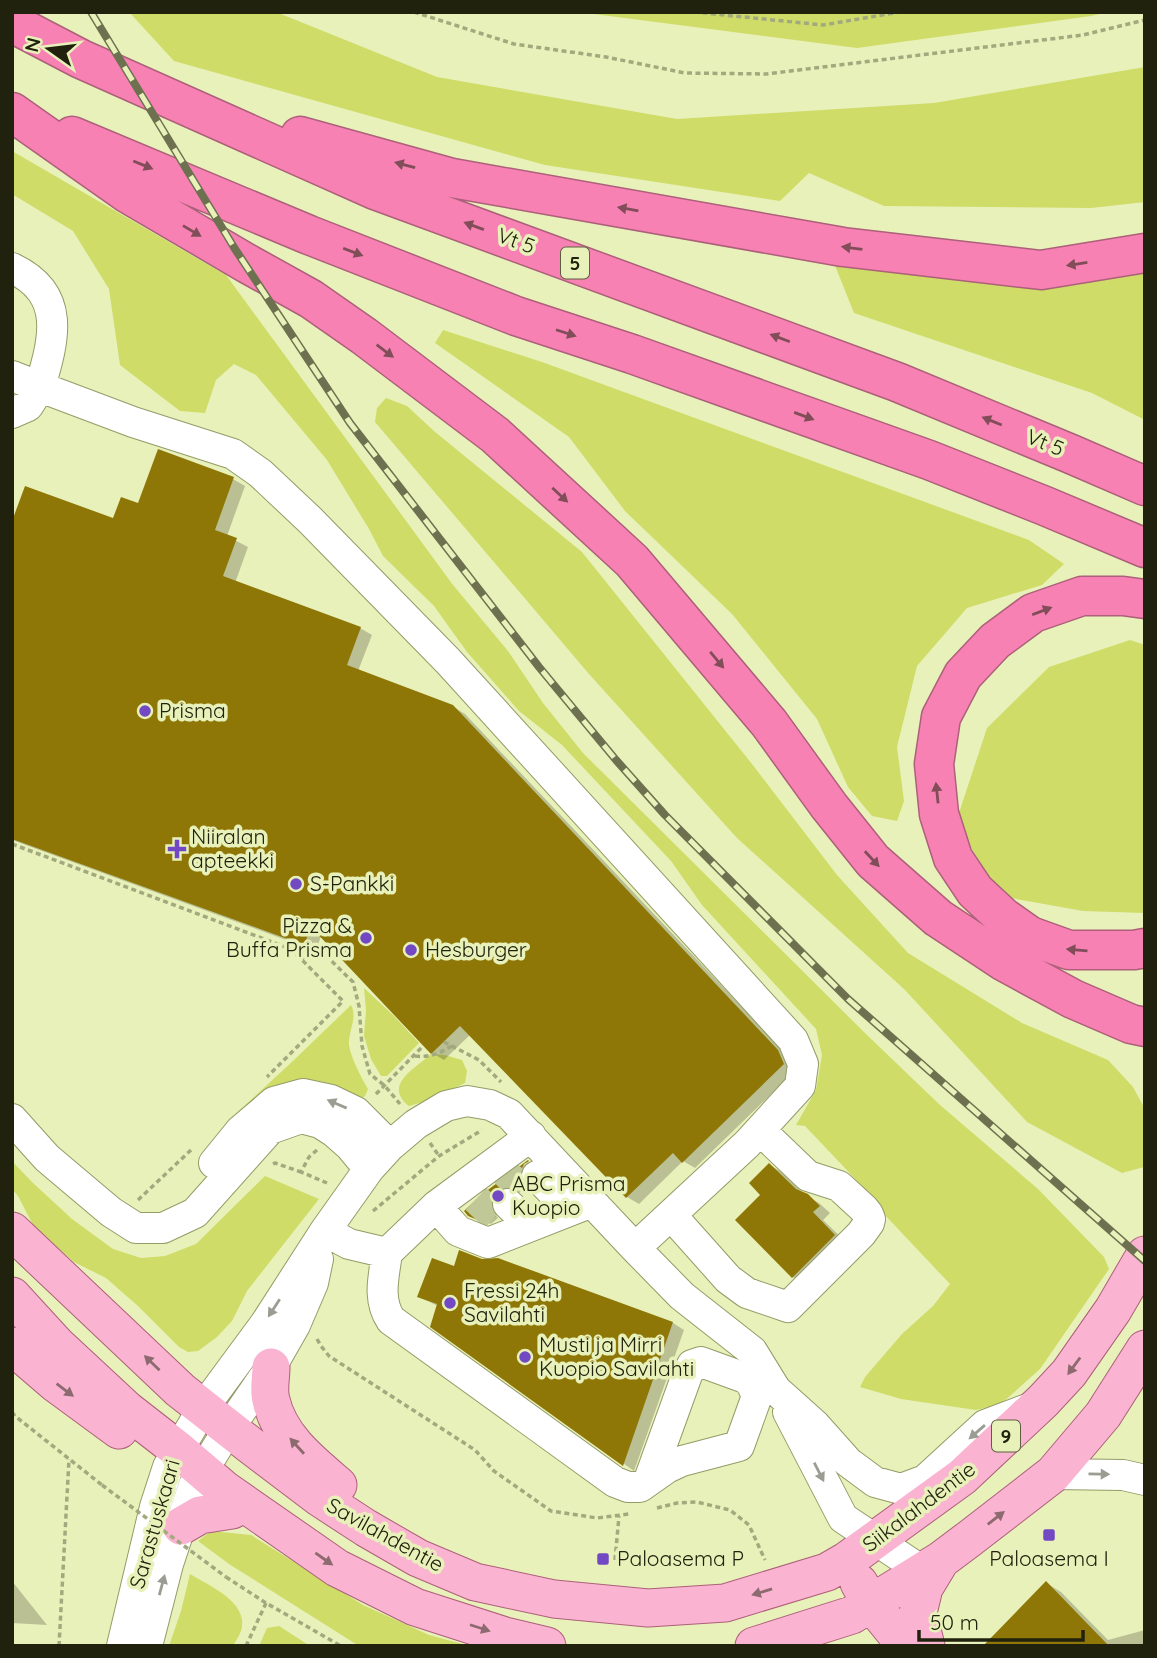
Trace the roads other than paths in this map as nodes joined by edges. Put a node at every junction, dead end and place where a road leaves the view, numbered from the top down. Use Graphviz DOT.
graph roads {
  1 [pos="12,23"];
  2 [pos="81,59"];
  3 [pos="12,112"];
  4 [pos="1145,253"];
  5 [pos="12,268"];
  6 [pos="12,376"];
  7 [pos="40,387"];
  8 [pos="12,413"];
  9 [pos="1145,486"];
  10 [pos="1145,548"];
  11 [pos="1145,599"];
  12 [pos="1145,948"];
  13 [pos="1140,1031"];
  14 [pos="12,1119"];
  15 [pos="760,1130"];
  16 [pos="390,1146"];
  17 [pos="369,1168"];
  18 [pos="505,1195"];
  19 [pos="12,1208"];
  20 [pos="671,1214"];
  21 [pos="136,1228"];
  22 [pos="12,1231"];
  23 [pos="325,1231"];
  24 [pos="635,1248"];
  25 [pos="387,1252"];
  26 [pos="1145,1255"];
  27 [pos="39,1256"];
  28 [pos="12,1296"];
  29 [pos="12,1346"];
  30 [pos="1145,1349"];
  31 [pos="748,1364"];
  32 [pos="271,1367"];
  33 [pos="776,1390"];
  34 [pos="1039,1405"];
  35 [pos="216,1418"];
  36 [pos="185,1468"];
  37 [pos="1053,1474"];
  38 [pos="649,1480"];
  39 [pos="1145,1480"];
  40 [pos="232,1510"];
  41 [pos="268,1521"];
  42 [pos="181,1526"];
  43 [pos="876,1540"];
  44 [pos="418,1558"];
  45 [pos="836,1566"];
  46 [pos="932,1566"];
  47 [pos="861,1609"];
  48 [pos="122,1646"];
  49 [pos="147,1646"];
  50 [pos="547,1646"];
  51 [pos="754,1646"];
  52 [pos="872,1646"];
  53 [pos="906,1646"];
  54 [pos="926,1646"];
  1 -- 2 [label="highway, Vt 5 / 5"];
  4 -- 2 [label="highway, one-way"];
  9 -- 2 [label="highway, Vt 5 / 5, one-way"];
  3 -- 10 [label="highway, one-way"];
  3 -- 13 [label="highway, one-way"];
  5 -- 7 [label="street"];
  6 -- 7 [label="street"];
  7 -- 8 [label="street"];
  7 -- 15 [label="street"];
  12 -- 11 [label="highway, one-way"];
  14 -- 21 [label="street"];
  15 -- 20 [label="street"];
  15 -- 20 [label="street"];
  16 -- 17 [label="street"];
  16 -- 18 [label="street"];
  16 -- 21 [label="street, one-way"];
  17 -- 21 [label="street"];
  17 -- 23 [label="street"];
  18 -- 24 [label="street"];
  18 -- 25 [label="street"];
  19 -- 27 [label="main road"];
  20 -- 24 [label="street"];
  22 -- 27 [label="main road, Savilahdentie"];
  23 -- 25 [label="street"];
  23 -- 32 [label="street"];
  23 -- 35 [label="street, one-way"];
  24 -- 31 [label="street"];
  25 -- 38 [label="street"];
  26 -- 34 [label="main road, Siikalahdentie / 9, one-way"];
  35 -- 27 [label="main road, Savilahdentie, one-way"];
  28 -- 36 [label="main road"];
  29 -- 36 [label="main road, one-way"];
  30 -- 37 [label="main road"];
  31 -- 33 [label="street"];
  31 -- 38 [label="street"];
  31 -- 38 [label="street"];
  32 -- 35 [label="street"];
  44 -- 32 [label="main road, one-way"];
  34 -- 33 [label="street, one-way"];
  33 -- 43 [label="street, one-way"];
  34 -- 43 [label="main road, Siikalahdentie / 9"];
  35 -- 36 [label="street, Sarastuskaari"];
  35 -- 44 [label="main road, Savilahdentie"];
  36 -- 40 [label="main road"];
  36 -- 41 [label="main road"];
  36 -- 42 [label="street, Sarastuskaari"];
  36 -- 48 [label="street, Sarastuskaari"];
  37 -- 39 [label="street, one-way"];
  46 -- 37 [label="main road, one-way"];
  40 -- 41 [label="main road"];
  40 -- 42 [label="main road"];
  41 -- 50 [label="main road, one-way"];
  49 -- 42 [label="street, Sarastuskaari, one-way"];
  43 -- 45 [label="main road, Siikalahdentie / 9"];
  43 -- 46 [label="street"];
  45 -- 44 [label="main road, Savilahdentie, one-way"];
  45 -- 47 [label="main road"];
  46 -- 47 [label="main road"];
  46 -- 54 [label="main road"];
  47 -- 51 [label="main road"];
  47 -- 52 [label="main road"];
  47 -- 53 [label="main road"];
}
